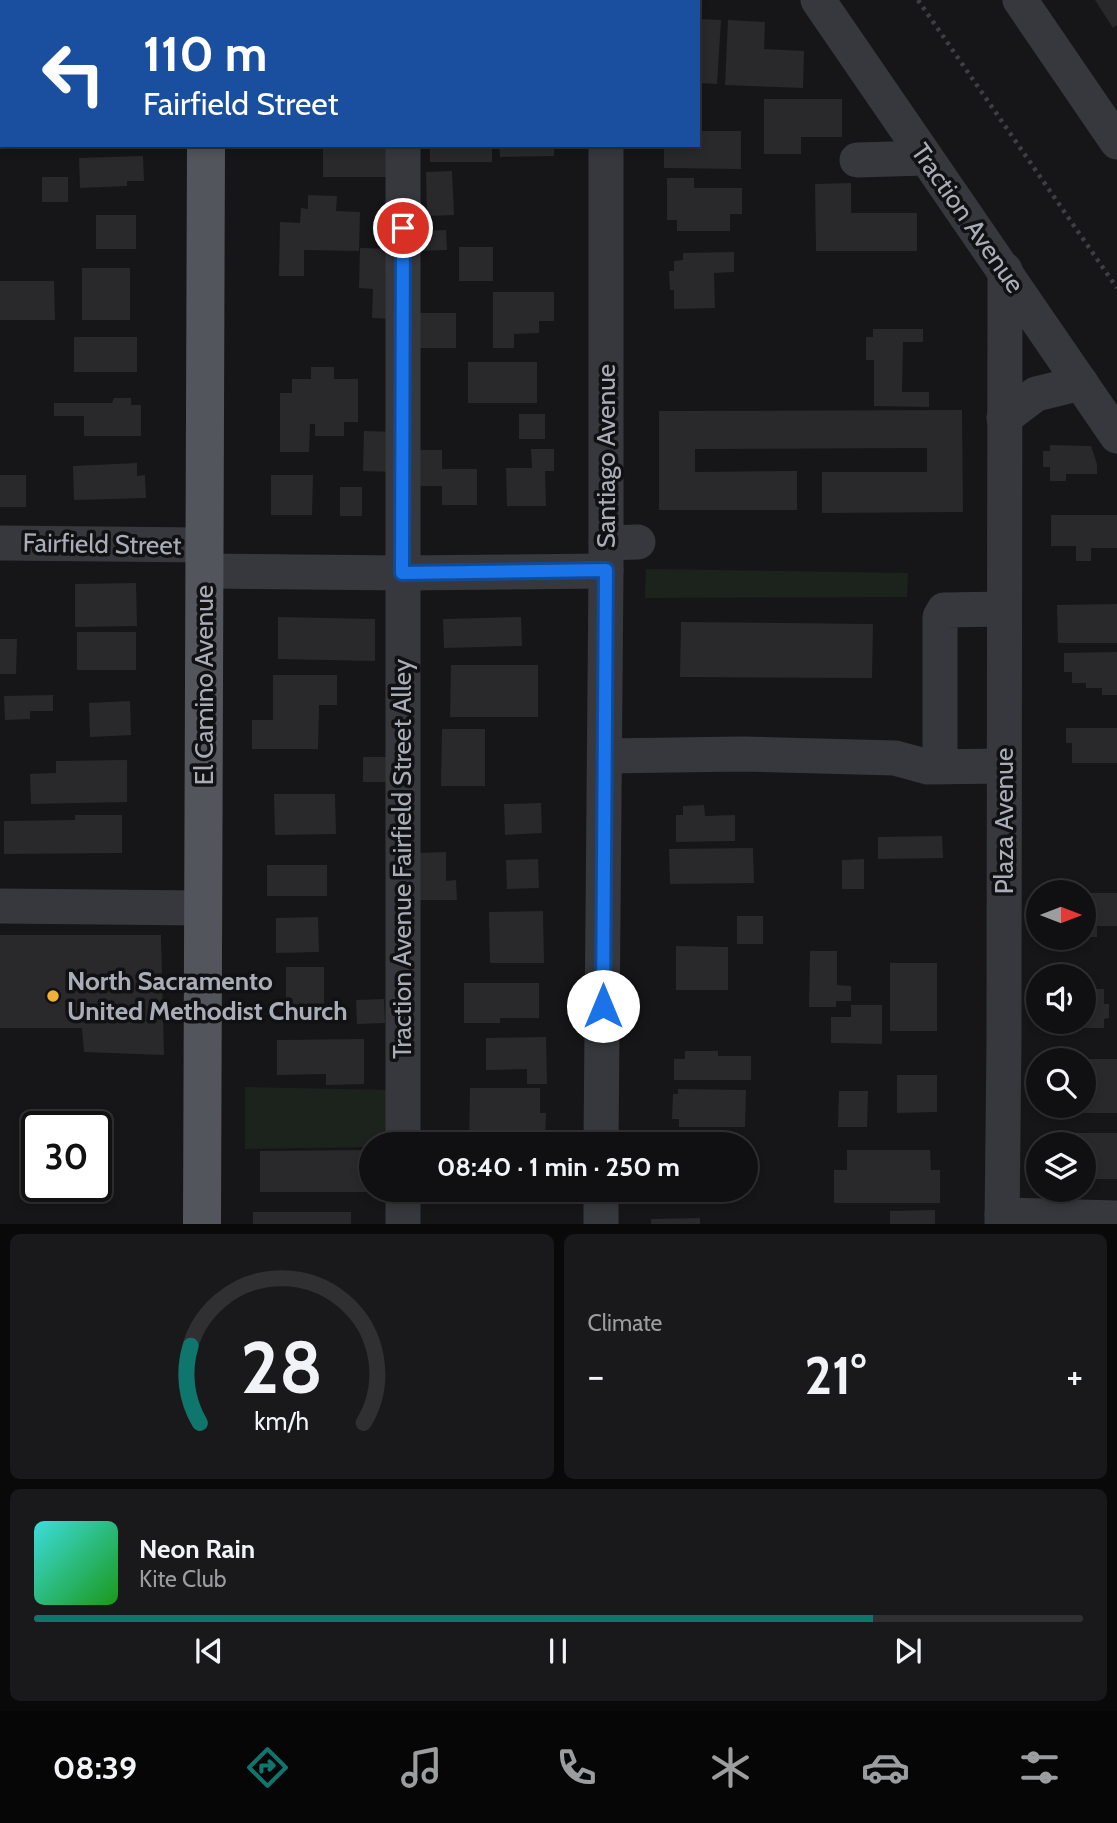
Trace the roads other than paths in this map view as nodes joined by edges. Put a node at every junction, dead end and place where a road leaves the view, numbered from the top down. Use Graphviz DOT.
graph roads {
  1 [pos="818,0"];
  2 [pos="1020,0"];
  3 [pos="1117,142"];
  4 [pos="206,147"];
  5 [pos="404,147"];
  6 [pos="606,147"];
  7 [pos="926,158"];
  8 [pos="857,160"];
  9 [pos="1005,270"];
  10 [pos="1081,383"];
  11 [pos="1004,418"];
  12 [pos="1117,436"];
  13 [pos="0,543"];
  14 [pos="617,552"];
  15 [pos="204,558"];
  16 [pos="402,573"];
  17 [pos="1004,609"];
  18 [pos="605,756"];
  19 [pos="940,766"];
  20 [pos="1004,766"];
  21 [pos="0,906"];
  22 [pos="204,908"];
  23 [pos="403,1132"];
  24 [pos="601,1132"];
  25 [pos="403,1202"];
  26 [pos="601,1202"];
  27 [pos="1117,1218"];
  28 [pos="1002,1220"];
  29 [pos="202,1224"];
  30 [pos="403,1224"];
  31 [pos="601,1224"];
  1 -- 7 [label="street, Traction Avenue"];
  2 -- 3 [label="street"];
  4 -- 15 [label="main road, El Camino Avenue"];
  5 -- 16 [label="street, Traction Avenue Fairfield Street Alley"];
  6 -- 14 [label="street, Santiago Avenue"];
  7 -- 8 [label="street"];
  7 -- 9 [label="street, Traction Avenue"];
  9 -- 10 [label="street, Traction Avenue"];
  9 -- 11 [label="street, Plaza Avenue"];
  10 -- 11 [label="street"];
  10 -- 12 [label="street, Traction Avenue"];
  11 -- 17 [label="street, Plaza Avenue"];
  13 -- 15 [label="street, Fairfield Street"];
  14 -- 16 [label="street, Fairfield Street"];
  14 -- 18 [label="street, Santiago Avenue"];
  15 -- 16 [label="street, Fairfield Street"];
  15 -- 22 [label="main road, El Camino Avenue"];
  16 -- 23 [label="street, Traction Avenue Fairfield Street Alley"];
  17 -- 19 [label="street"];
  17 -- 20 [label="street, Plaza Avenue"];
  18 -- 19 [label="street"];
  18 -- 24 [label="street, Santiago Avenue"];
  19 -- 20 [label="street"];
  20 -- 28 [label="street, Plaza Avenue"];
  21 -- 22 [label="street"];
  22 -- 29 [label="main road, El Camino Avenue"];
  25 -- 30 [label="street"];
  26 -- 31 [label="street"];
  27 -- 28 [label="street"];
}
